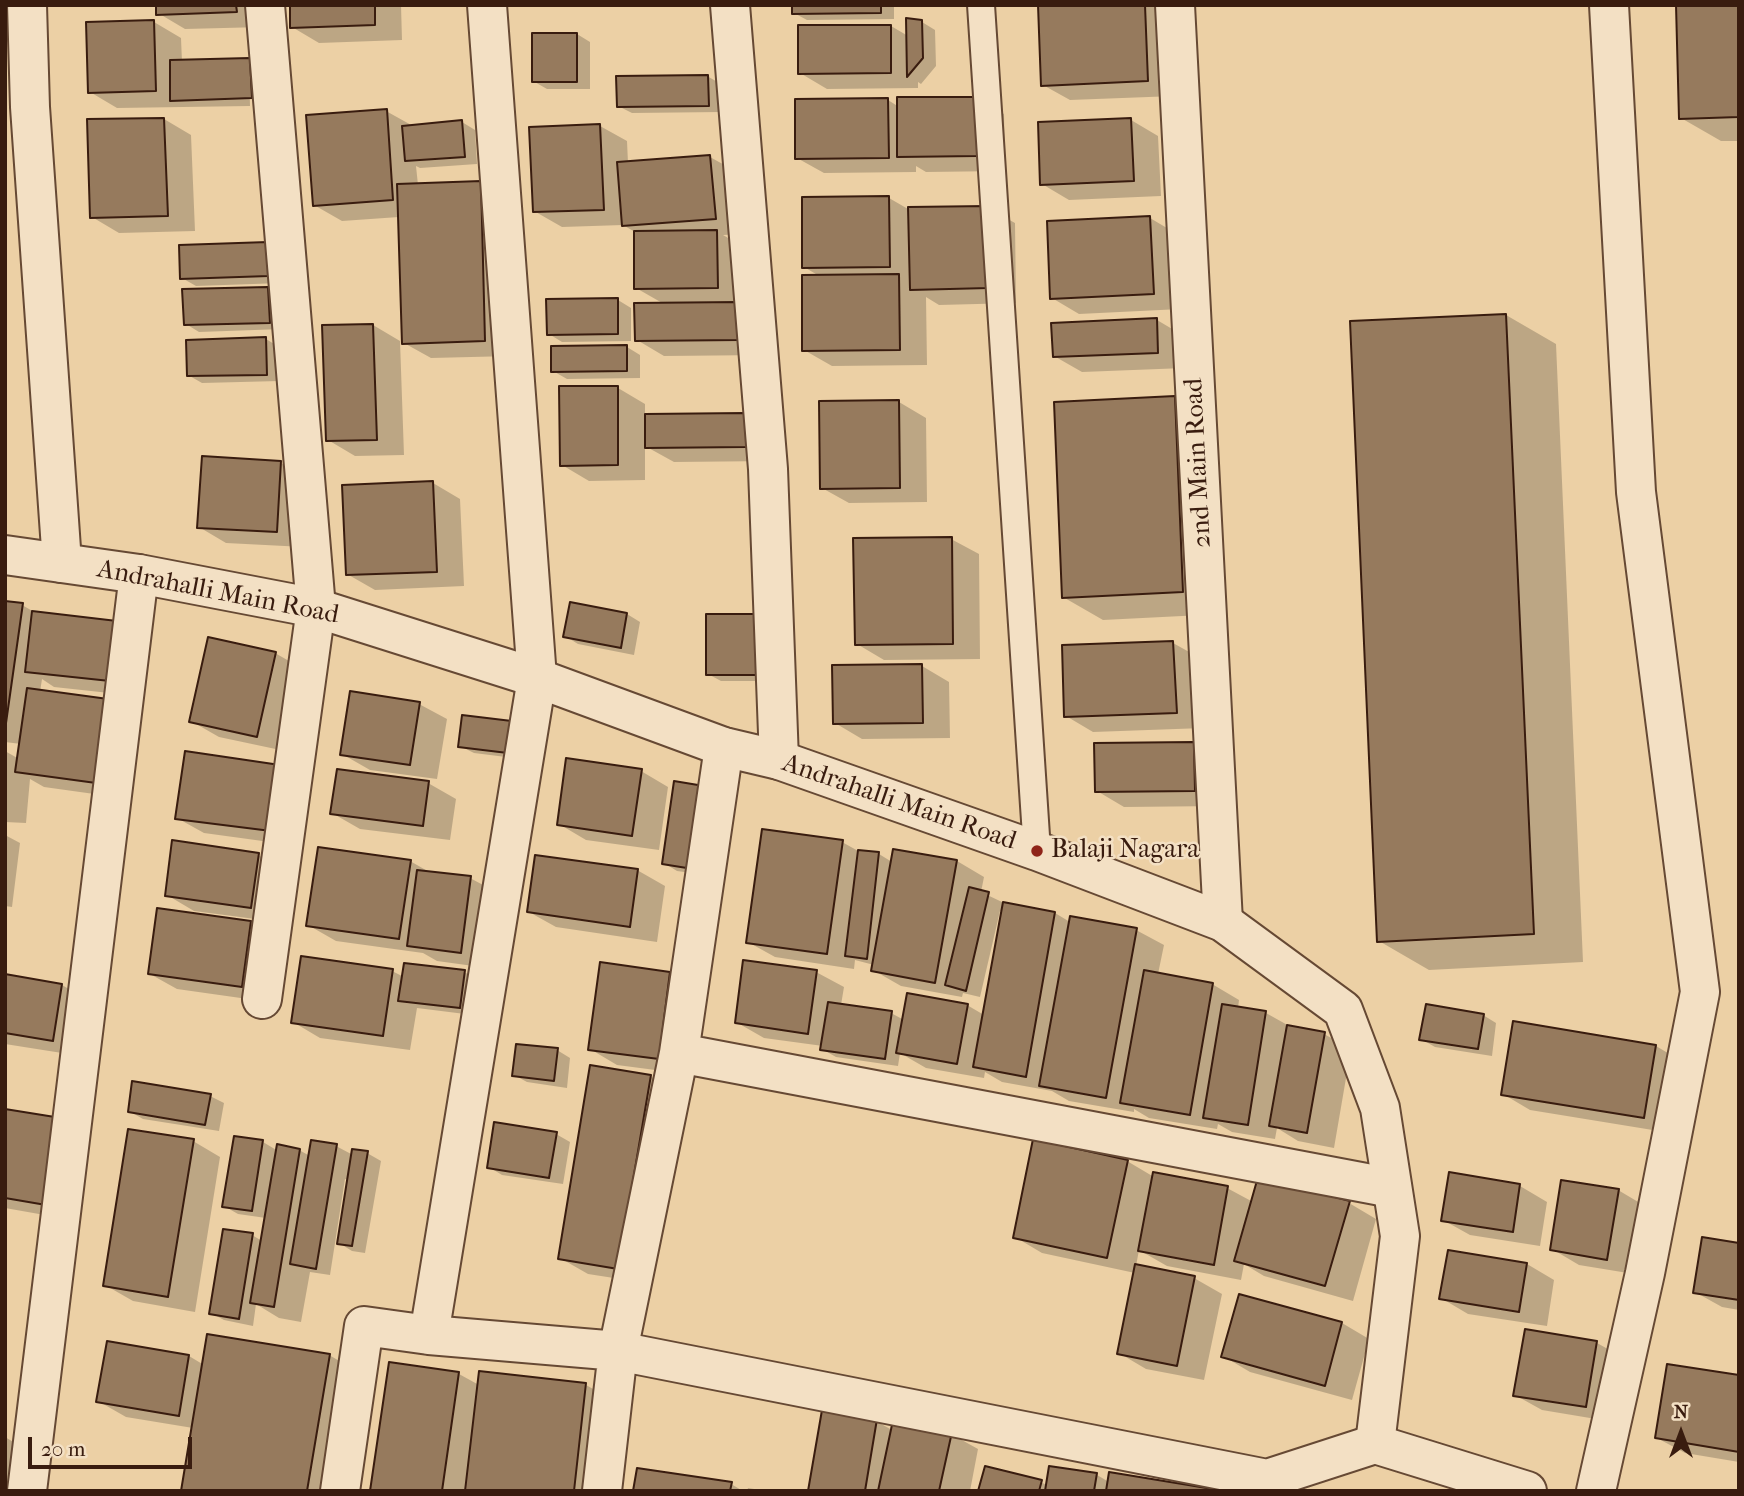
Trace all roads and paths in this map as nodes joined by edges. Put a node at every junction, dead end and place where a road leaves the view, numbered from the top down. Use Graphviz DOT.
graph roads {
  1 [pos="27,5"];
  2 [pos="265,5"];
  3 [pos="487,5"];
  4 [pos="730,5"];
  5 [pos="981,5"];
  6 [pos="1175,5"];
  7 [pos="1609,5"];
  8 [pos="5,555"];
  9 [pos="62,563"];
  10 [pos="139,574"];
  11 [pos="316,608"];
  12 [pos="537,678"];
  13 [pos="724,747"];
  14 [pos="779,760"];
  15 [pos="1037,851"];
  16 [pos="1223,922"];
  17 [pos="262,999"];
  18 [pos="679,1053"];
  19 [pos="1392,1188"];
  20 [pos="429,1335"];
  21 [pos="618,1351"];
  22 [pos="1375,1444"];
  23 [pos="1266,1485"];
  24 [pos="27,1491"];
  25 [pos="340,1491"];
  26 [pos="602,1491"];
  27 [pos="1527,1491"];
  28 [pos="1596,1491"];
  1 -- 9 [label="street"];
  2 -- 11 [label="street"];
  3 -- 12 [label="street"];
  4 -- 14 [label="street"];
  5 -- 15 [label="lane"];
  6 -- 16 [label="street, 2nd Main Road"];
  7 -- 28 [label="street"];
  8 -- 9 [label="street, Andrahalli Main Road"];
  9 -- 10 [label="street, Andrahalli Main Road"];
  10 -- 11 [label="street, Andrahalli Main Road"];
  10 -- 24 [label="street"];
  11 -- 12 [label="street, Andrahalli Main Road"];
  11 -- 17 [label="street"];
  12 -- 13 [label="street, Andrahalli Main Road"];
  12 -- 20 [label="street"];
  13 -- 14 [label="street, Andrahalli Main Road"];
  13 -- 18 [label="street"];
  14 -- 15 [label="street, Andrahalli Main Road"];
  15 -- 16 [label="street, Andrahalli Main Road"];
  16 -- 19 [label="street, Andrahalli Main Road"];
  18 -- 19 [label="street"];
  18 -- 21 [label="street"];
  19 -- 22 [label="street, Andrahalli Main Road"];
  20 -- 21 [label="street"];
  20 -- 25 [label="street"];
  21 -- 23 [label="street"];
  21 -- 26 [label="street"];
  22 -- 23 [label="street"];
  22 -- 27 [label="street"];
}
